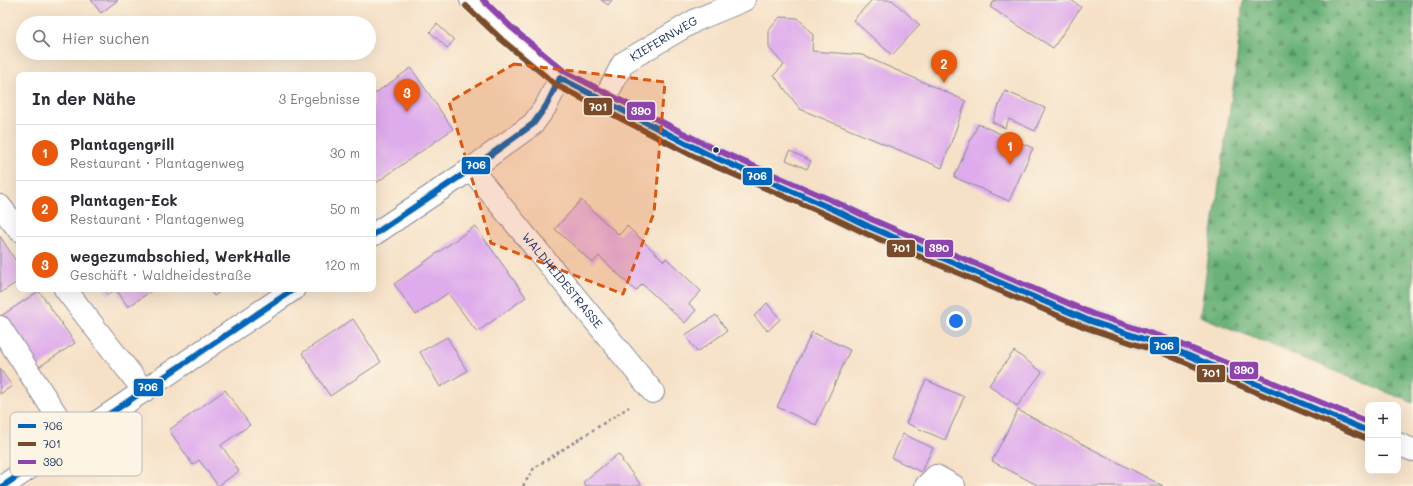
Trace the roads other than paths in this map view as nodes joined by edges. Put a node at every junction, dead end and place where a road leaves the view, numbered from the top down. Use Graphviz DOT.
graph roads {
  1 [pos="471,0"];
  2 [pos="744,0"];
  3 [pos="560,78"];
  4 [pos="604,100"];
  5 [pos="471,169"];
  6 [pos="0,206"];
  7 [pos="16,226"];
  8 [pos="376,233"];
  9 [pos="67,292"];
  10 [pos="290,292"];
  11 [pos="0,327"];
  12 [pos="144,391"];
  13 [pos="653,392"];
  14 [pos="55,412"];
  15 [pos="112,412"];
  16 [pos="1365,430"];
  17 [pos="1401,445"];
  18 [pos="1413,450"];
  19 [pos="18,476"];
  20 [pos="3,486"];
  21 [pos="926,486"];
  22 [pos="954,486"];
  1 -- 3 [label="street"];
  2 -- 4 [label="street, KIEFERNWEG"];
  3 -- 4 [label="street"];
  3 -- 5 [label="street"];
  4 -- 16 [label="street"];
  5 -- 8 [label="street"];
  5 -- 13 [label="street, WALDHEIDESTRASSE"];
  6 -- 7 [label="street"];
  9 -- 12 [label="street"];
  10 -- 12 [label="street"];
  11 -- 14 [label="street"];
  12 -- 15 [label="street"];
  17 -- 18 [label="street"];
  19 -- 20 [label="street"];
  21 -- 22 [label="street"];
}
